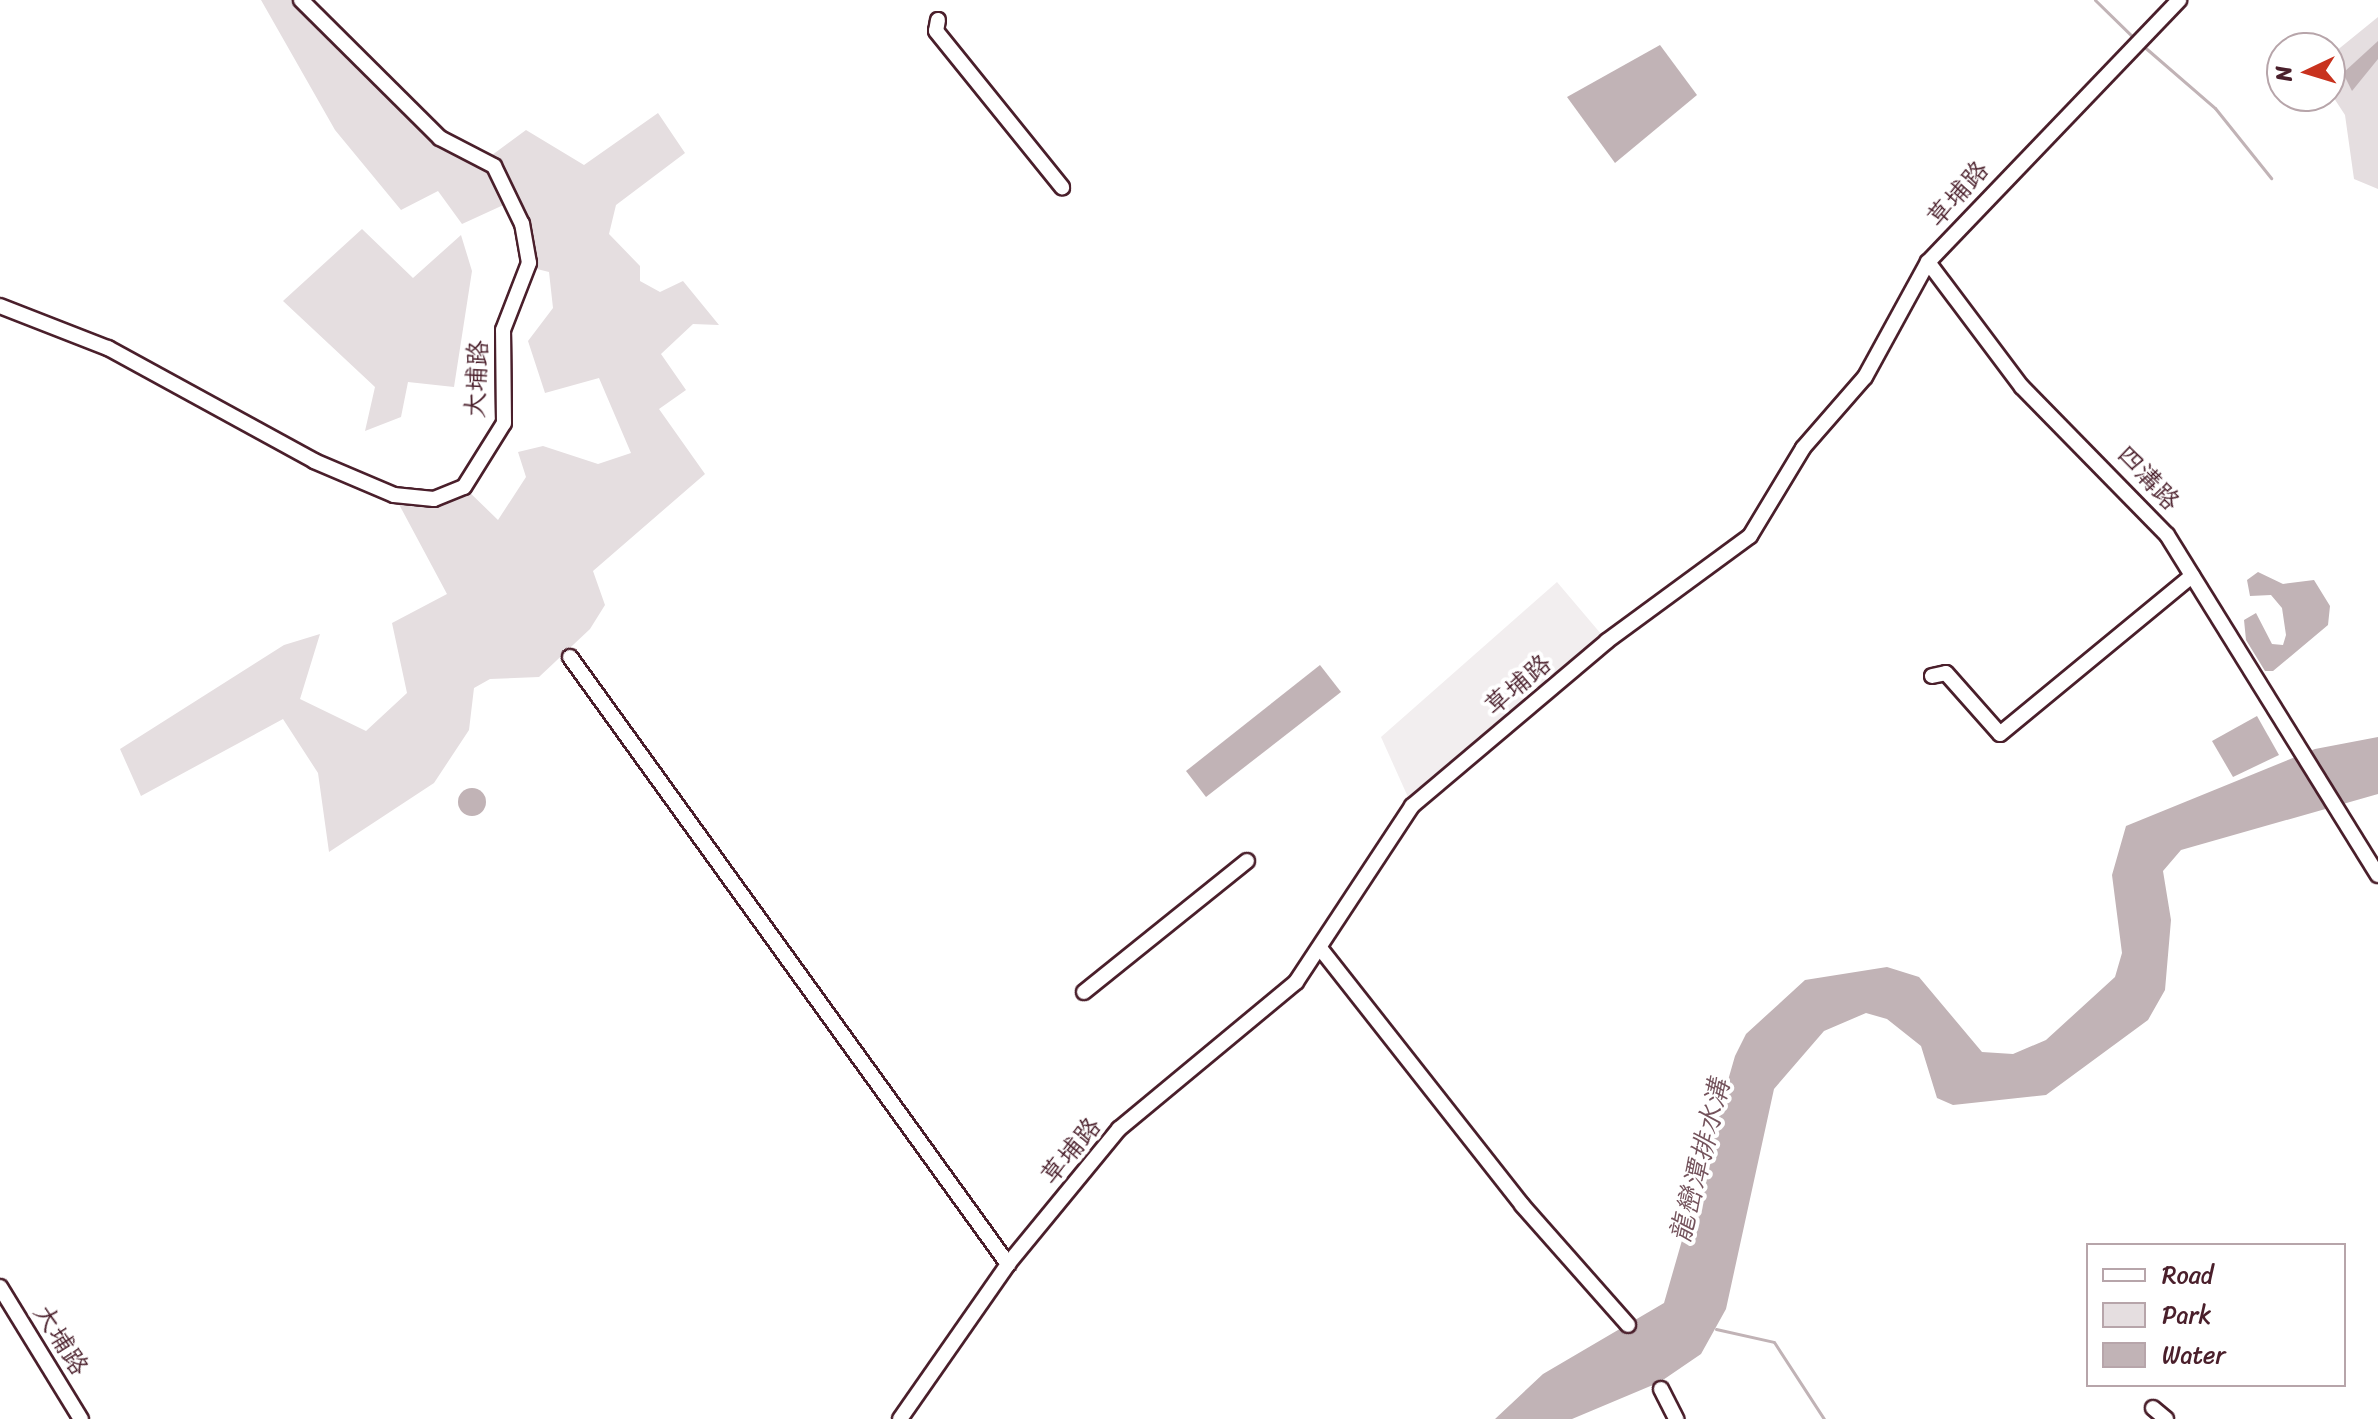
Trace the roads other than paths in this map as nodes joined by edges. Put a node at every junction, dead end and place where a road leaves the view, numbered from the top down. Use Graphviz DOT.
graph roads {
  1 [pos="301,0"];
  2 [pos="2179,0"];
  3 [pos="938,20"];
  4 [pos="1062,187"];
  5 [pos="1928,262"];
  6 [pos="0,306"];
  7 [pos="2192,576"];
  8 [pos="570,657"];
  9 [pos="1932,676"];
  10 [pos="1247,861"];
  11 [pos="2378,875"];
  12 [pos="1320,948"];
  13 [pos="1084,992"];
  14 [pos="1008,1264"];
  15 [pos="0,1287"];
  16 [pos="1628,1325"];
  17 [pos="1661,1389"];
  18 [pos="2153,1408"];
  19 [pos="81,1419"];
  20 [pos="900,1419"];
  21 [pos="1676,1419"];
  22 [pos="2166,1419"];
  1 -- 6 [label="street, 大埔路"];
  2 -- 5 [label="street, 草埔路"];
  3 -- 4 [label="street"];
  5 -- 7 [label="street, 四溝路"];
  5 -- 12 [label="street, 草埔路"];
  7 -- 9 [label="street"];
  7 -- 11 [label="street, 四溝路"];
  8 -- 14 [label="street"];
  10 -- 13 [label="street"];
  12 -- 14 [label="street, 草埔路"];
  12 -- 16 [label="street"];
  14 -- 20 [label="street, 草埔路"];
  15 -- 19 [label="street, 大埔路"];
  17 -- 21 [label="street"];
  18 -- 22 [label="street"];
}
